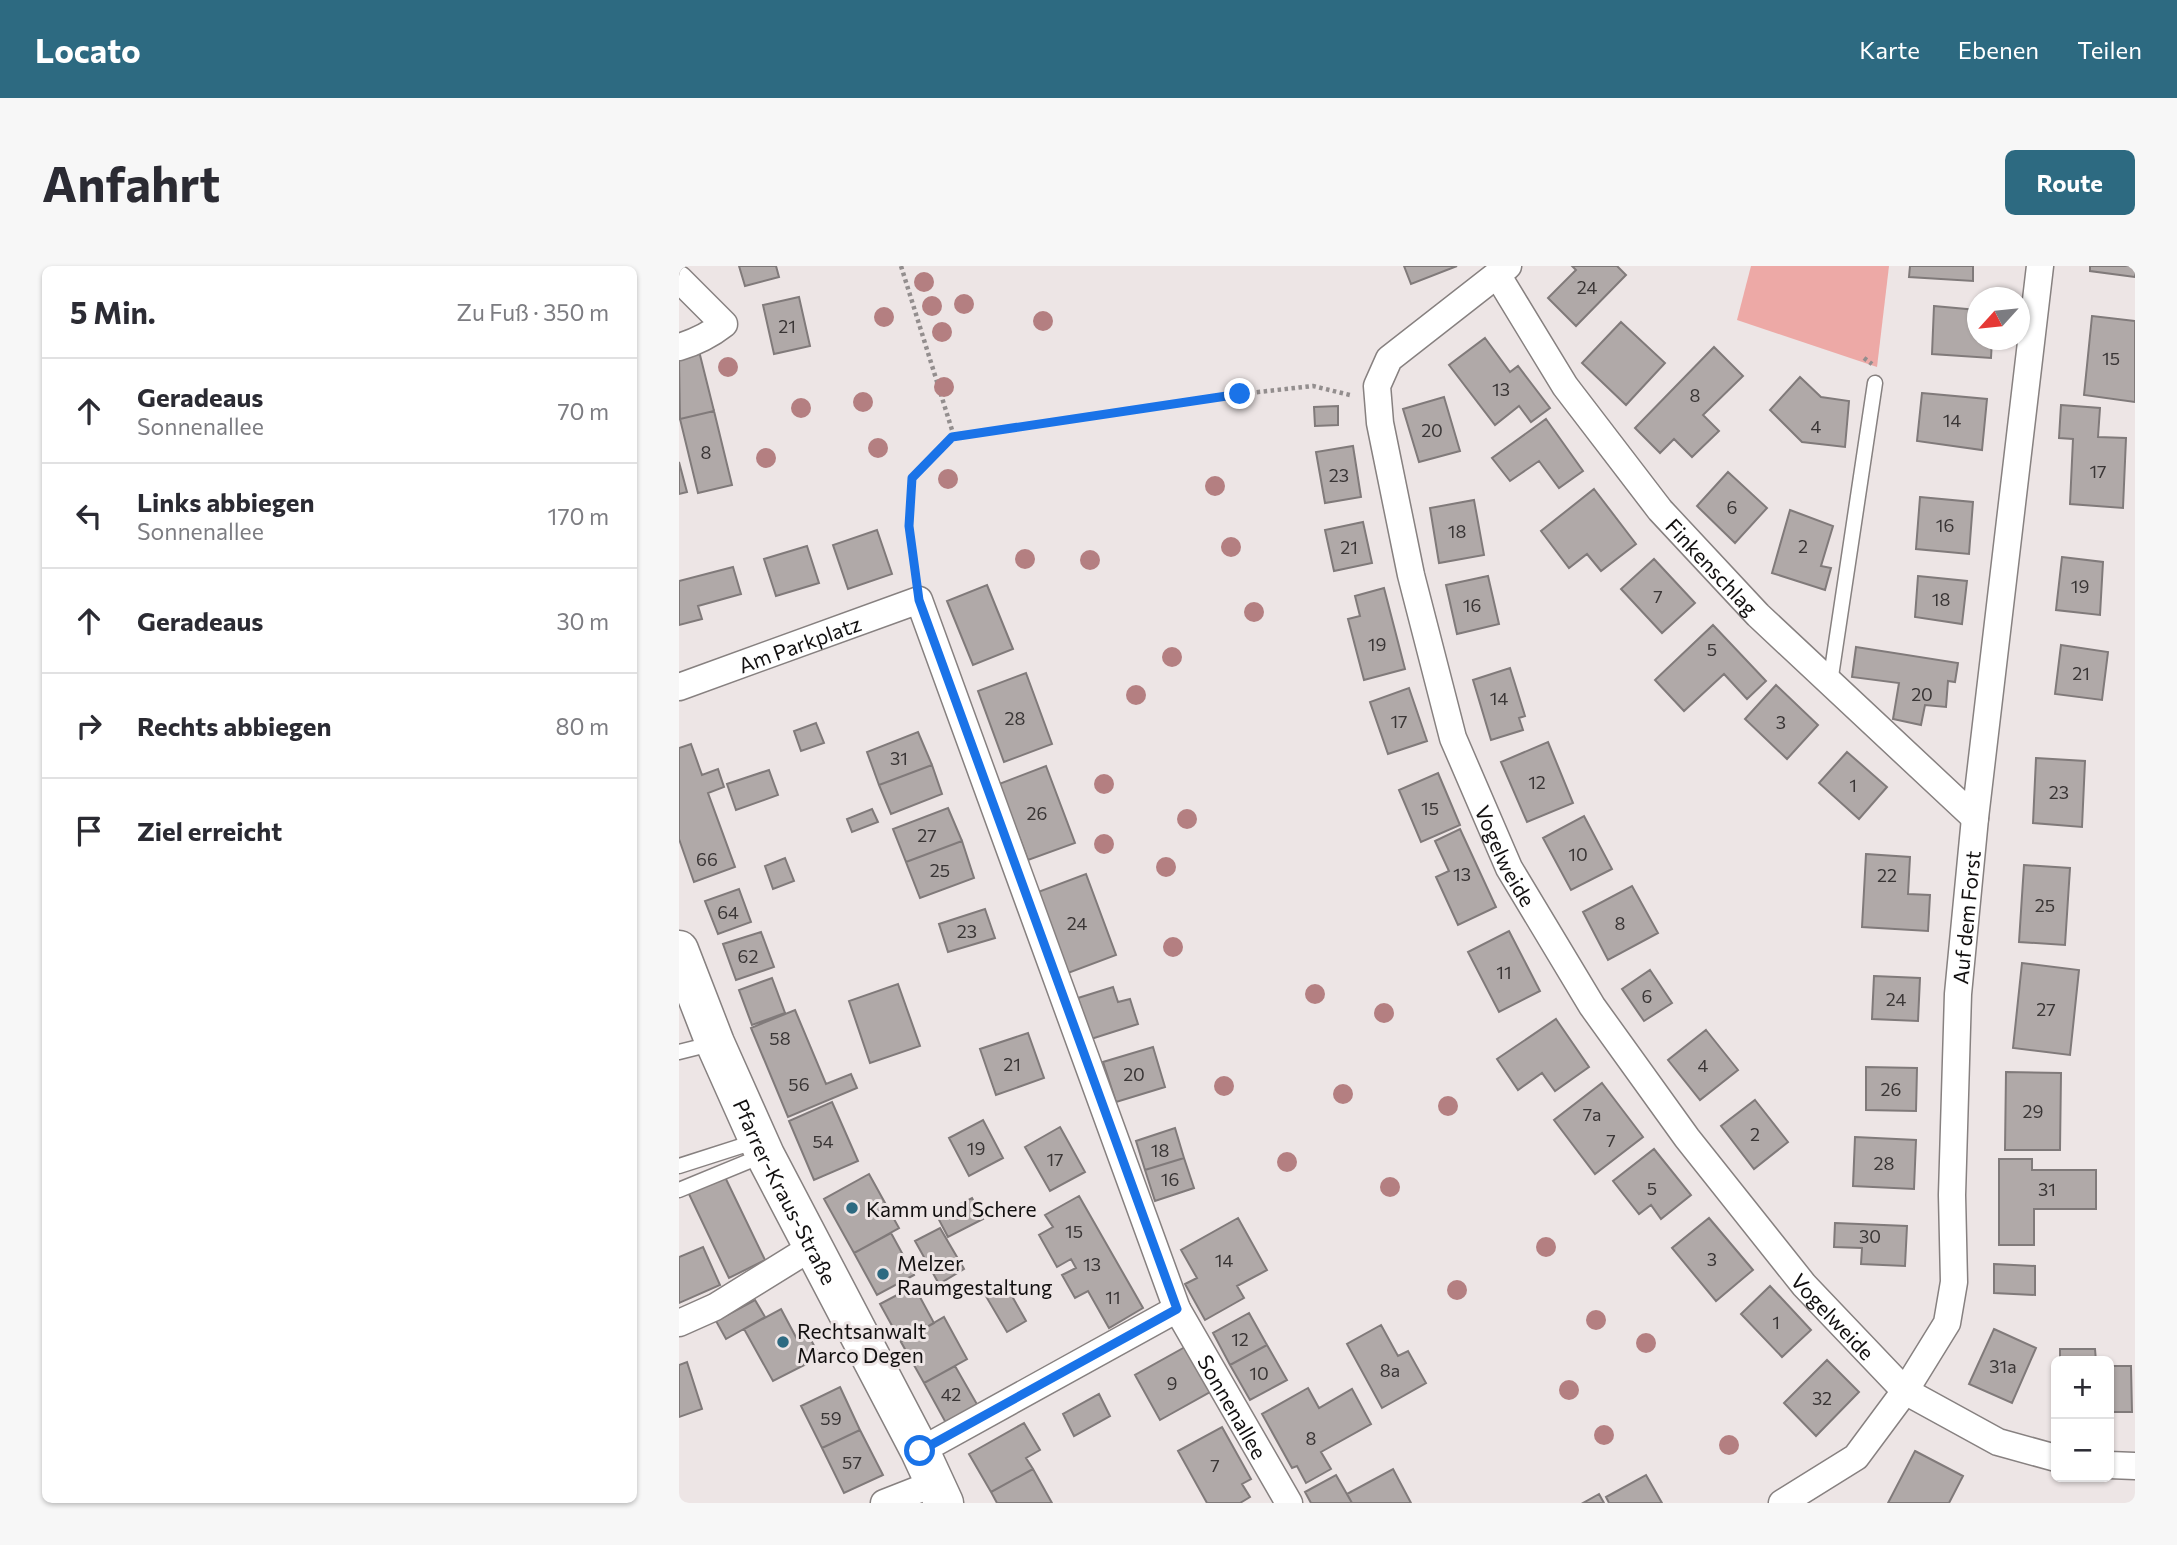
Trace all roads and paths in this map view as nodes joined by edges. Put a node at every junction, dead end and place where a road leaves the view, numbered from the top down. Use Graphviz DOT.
graph roads {
  1 [pos="901,266"];
  2 [pos="2040,266"];
  3 [pos="1503,271"];
  4 [pos="679,279"];
  5 [pos="679,347"];
  6 [pos="1875,383"];
  7 [pos="1378,401"];
  8 [pos="952,437"];
  9 [pos="919,600"];
  10 [pos="1830,683"];
  11 [pos="679,687"];
  12 [pos="1975,818"];
  13 [pos="679,950"];
  14 [pos="715,1043"];
  15 [pos="679,1052"];
  16 [pos="762,1148"];
  17 [pos="679,1166"];
  18 [pos="679,1189"];
  19 [pos="812,1247"];
  20 [pos="1177,1309"];
  21 [pos="679,1322"];
  22 [pos="1905,1391"];
  23 [pos="2051,1457"];
  24 [pos="2114,1465"];
  25 [pos="2135,1466"];
  26 [pos="933,1479"];
  27 [pos="884,1503"];
  28 [pos="1289,1503"];
  29 [pos="1782,1503"];
  1 -- 8 [label="path"];
  2 -- 12 [label="street, Auf dem Forst"];
  3 -- 7 [label="street, Vogelweide"];
  3 -- 10 [label="street, Finkenschlag"];
  4 -- 5 [label="street"];
  6 -- 10 [label="lane"];
  7 -- 8 [label="path"];
  7 -- 22 [label="street, Vogelweide"];
  8 -- 9 [label="path"];
  9 -- 11 [label="street, Am Parkplatz"];
  9 -- 20 [label="street, Sonnenallee"];
  10 -- 12 [label="street, Finkenschlag"];
  12 -- 22 [label="street, Auf dem Forst"];
  13 -- 14 [label="street, Pfarrer-Kraus-Straße"];
  14 -- 15 [label="lane"];
  14 -- 16 [label="street, Pfarrer-Kraus-Straße"];
  16 -- 17 [label="lane"];
  16 -- 18 [label="lane"];
  16 -- 19 [label="street, Pfarrer-Kraus-Straße"];
  19 -- 21 [label="street"];
  19 -- 26 [label="street, Pfarrer-Kraus-Straße"];
  20 -- 26 [label="street"];
  20 -- 28 [label="street, Sonnenallee"];
  22 -- 23 [label="street, Vogelweide"];
  22 -- 29 [label="street, Auf dem Forst"];
  24 -- 25 [label="street"];
  26 -- 27 [label="street"];
}
